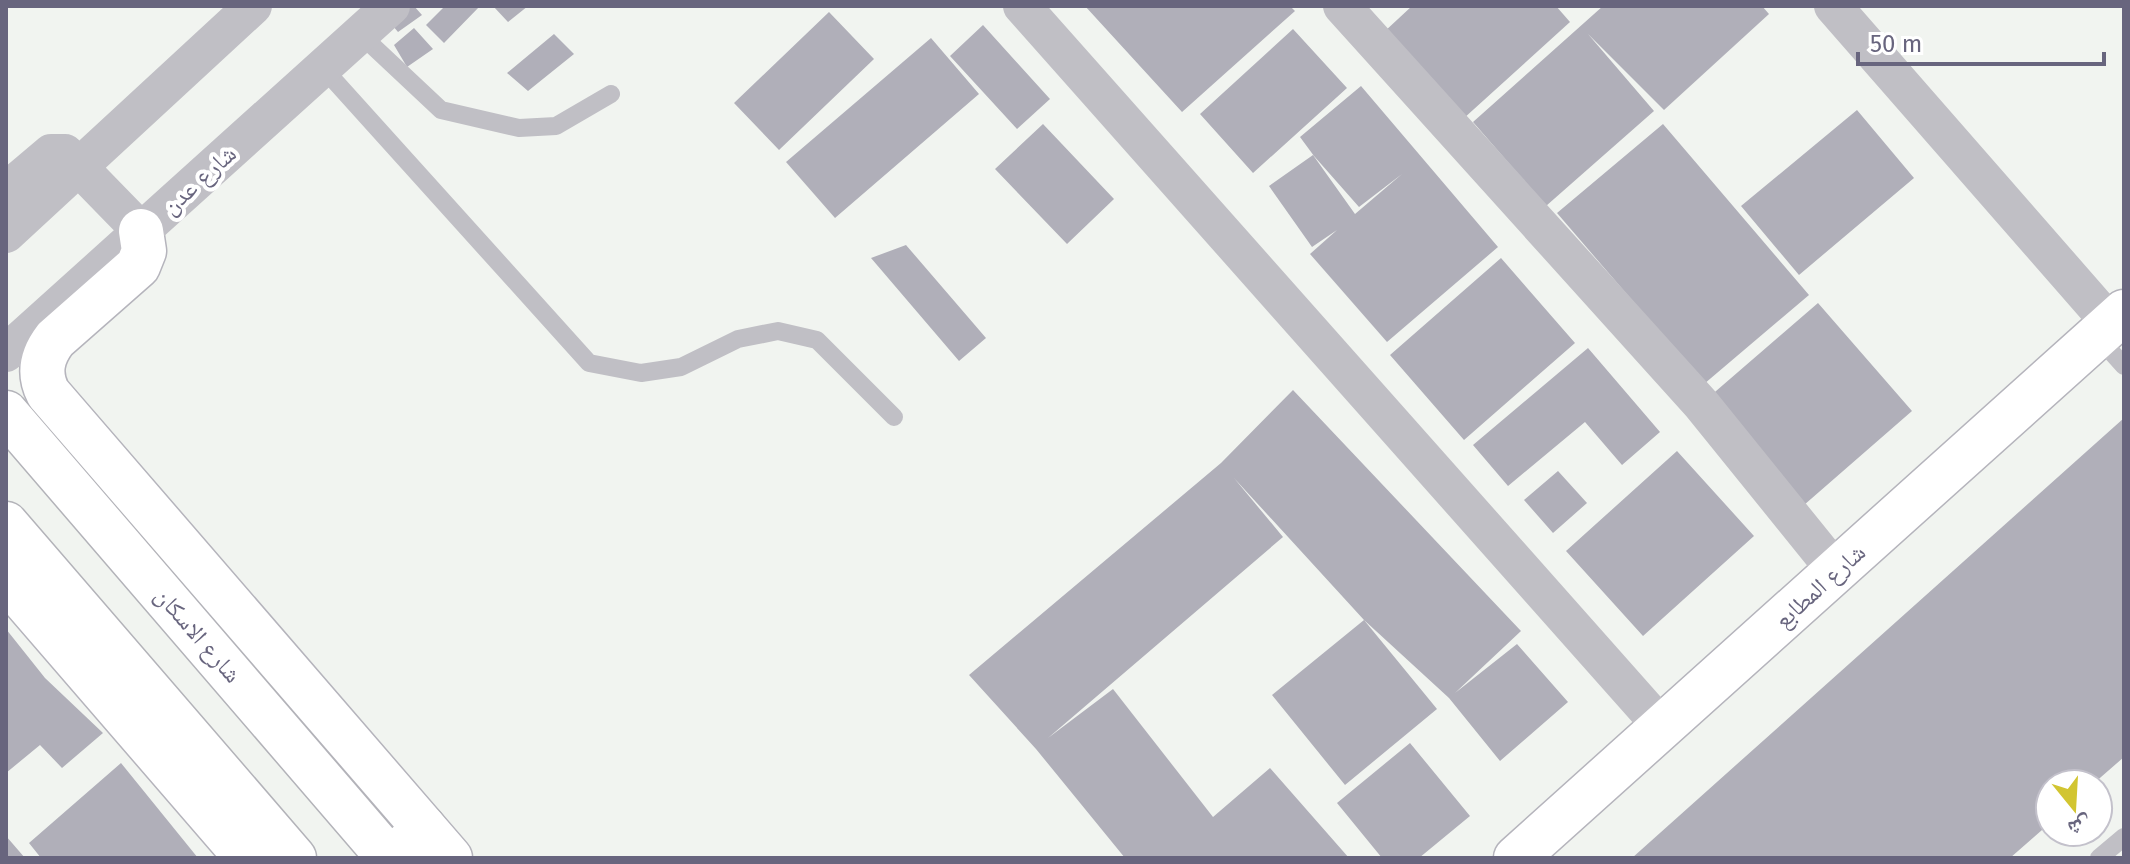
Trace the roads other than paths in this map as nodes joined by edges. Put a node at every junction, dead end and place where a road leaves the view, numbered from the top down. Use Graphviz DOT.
graph roads {
  1 [pos="253,6"];
  2 [pos="391,6"];
  3 [pos="1022,6"];
  4 [pos="1342,6"];
  5 [pos="1833,6"];
  6 [pos="360,34"];
  7 [pos="323,68"];
  8 [pos="611,94"];
  9 [pos="80,167"];
  10 [pos="6,191"];
  11 [pos="141,231"];
  12 [pos="6,234"];
  13 [pos="2114,335"];
  14 [pos="6,353"];
  15 [pos="6,413"];
  16 [pos="894,417"];
  17 [pos="6,524"];
  18 [pos="1836,571"];
  19 [pos="6,579"];
  20 [pos="133,699"];
  21 [pos="1663,728"];
  22 [pos="2124,837"];
  23 [pos="437,843"];
  24 [pos="247,858"];
  25 [pos="294,858"];
  26 [pos="391,858"];
  27 [pos="1516,858"];
  28 [pos="2099,858"];
  1 -- 9 [label="street"];
  2 -- 6 [label="street, شارع عدن"];
  3 -- 21 [label="street"];
  4 -- 18 [label="street"];
  5 -- 13 [label="street"];
  6 -- 7 [label="street, شارع عدن"];
  6 -- 8 [label="lane"];
  7 -- 11 [label="street, شارع عدن"];
  7 -- 16 [label="lane"];
  9 -- 10 [label="street"];
  9 -- 11 [label="street"];
  9 -- 12 [label="street"];
  11 -- 14 [label="street, شارع عدن"];
  11 -- 23 [label="street"];
  13 -- 18 [label="street, شارع المطابع"];
  15 -- 26 [label="street, شارع الاسكان"];
  17 -- 20 [label="street"];
  18 -- 21 [label="street, شارع المطابع"];
  19 -- 20 [label="street"];
  20 -- 24 [label="street"];
  20 -- 25 [label="street"];
  21 -- 27 [label="street, شارع المطابع"];
  22 -- 28 [label="lane"];
  23 -- 26 [label="street"];
}
